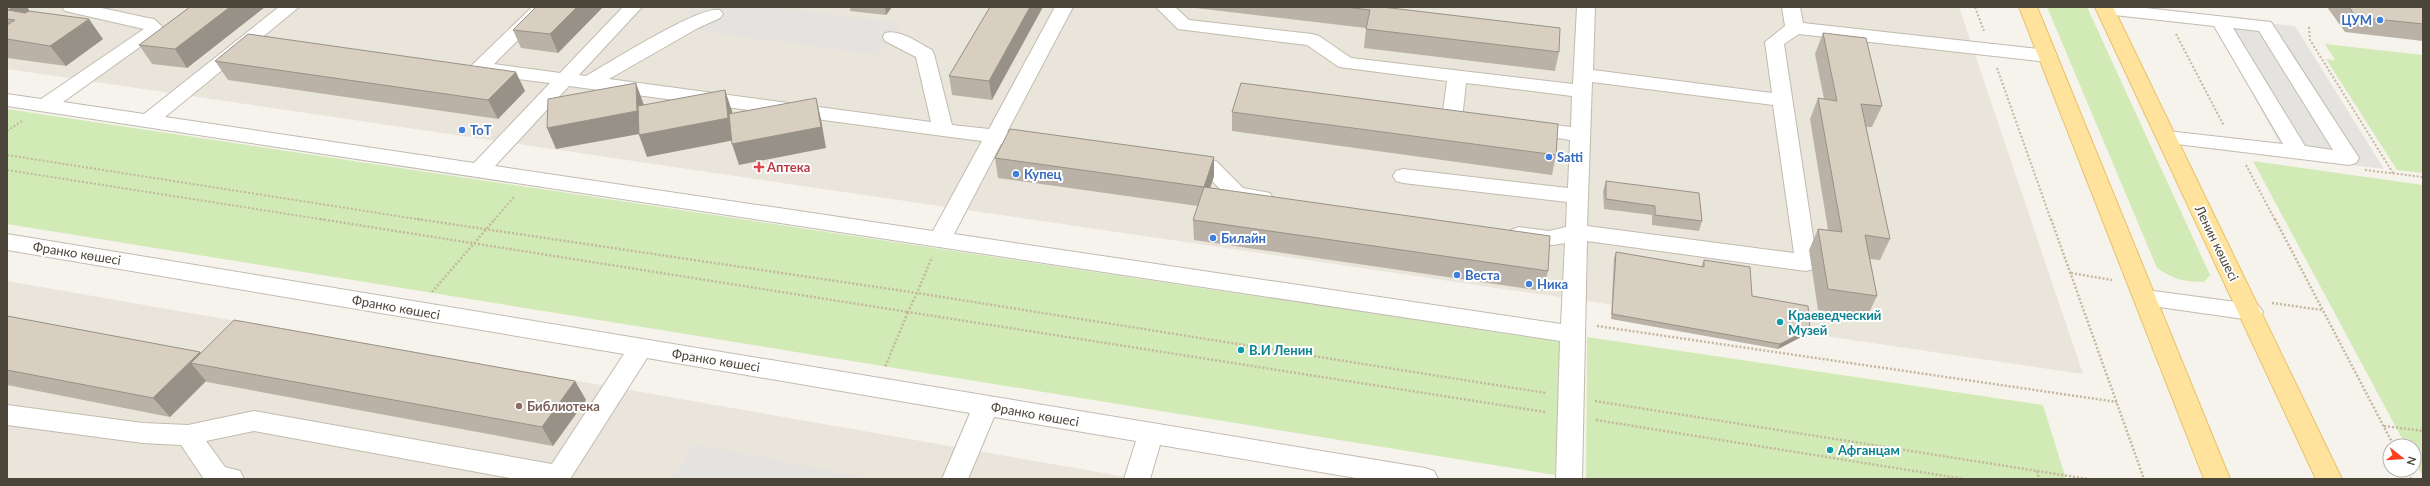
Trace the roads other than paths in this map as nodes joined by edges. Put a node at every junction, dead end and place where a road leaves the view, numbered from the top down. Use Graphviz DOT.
graph roads {
  1 [pos="71,7"];
  2 [pos="290,7"];
  3 [pos="542,7"];
  4 [pos="633,7"];
  5 [pos="1064,7"];
  6 [pos="1164,7"];
  7 [pos="1586,7"];
  8 [pos="1791,7"];
  9 [pos="2028,7"];
  10 [pos="2104,8"];
  11 [pos="714,14"];
  12 [pos="2220,21"];
  13 [pos="1795,28"];
  14 [pos="892,37"];
  15 [pos="250,40"];
  16 [pos="274,42"];
  17 [pos="2048,56"];
  18 [pos="1457,77"];
  19 [pos="565,79"];
  20 [pos="590,82"];
  21 [pos="1583,83"];
  22 [pos="7,100"];
  23 [pos="1783,100"];
  24 [pos="46,105"];
  25 [pos="1452,119"];
  26 [pos="149,120"];
  27 [pos="1512,126"];
  28 [pos="943,130"];
  29 [pos="1581,135"];
  30 [pos="993,136"];
  31 [pos="2167,137"];
  32 [pos="1055,145"];
  33 [pos="2299,152"];
  34 [pos="1163,160"];
  35 [pos="480,170"];
  36 [pos="1402,176"];
  37 [pos="1579,196"];
  38 [pos="1284,201"];
  39 [pos="1502,232"];
  40 [pos="1578,232"];
  41 [pos="940,239"];
  42 [pos="7,242"];
  43 [pos="2146,298"];
  44 [pos="2251,312"];
  45 [pos="1573,328"];
  46 [pos="641,348"];
  47 [pos="986,405"];
  48 [pos="7,415"];
  49 [pos="1151,434"];
  50 [pos="188,435"];
  51 [pos="221,478"];
  52 [pos="557,478"];
  53 [pos="955,479"];
  54 [pos="1137,479"];
  55 [pos="1425,479"];
  56 [pos="1569,479"];
  57 [pos="2217,479"];
  58 [pos="2329,479"];
  1 -- 24 [label="street"];
  2 -- 15 [label="street"];
  3 -- 19 [label="street"];
  4 -- 19 [label="street"];
  5 -- 30 [label="street"];
  6 -- 18 [label="street"];
  7 -- 21 [label="street"];
  8 -- 13 [label="street"];
  9 -- 17 [label="main road"];
  10 -- 12 [label="street"];
  10 -- 31 [label="main road, Ленин көшесі"];
  11 -- 20 [label="street"];
  12 -- 33 [label="street"];
  12 -- 33 [label="street"];
  13 -- 17 [label="street"];
  13 -- 23 [label="street"];
  14 -- 28 [label="street"];
  15 -- 16 [label="street"];
  15 -- 26 [label="street"];
  17 -- 43 [label="main road"];
  18 -- 21 [label="street"];
  18 -- 25 [label="street"];
  19 -- 20 [label="street"];
  19 -- 35 [label="street"];
  20 -- 28 [label="street"];
  21 -- 23 [label="street"];
  21 -- 29 [label="street"];
  22 -- 24 [label="street"];
  23 -- 40 [label="street"];
  24 -- 26 [label="street"];
  26 -- 35 [label="street"];
  27 -- 29 [label="street"];
  28 -- 30 [label="street"];
  29 -- 37 [label="street"];
  30 -- 32 [label="street"];
  30 -- 41 [label="street"];
  31 -- 33 [label="street"];
  31 -- 44 [label="main road, Ленин көшесі"];
  34 -- 38 [label="street"];
  35 -- 41 [label="street"];
  36 -- 37 [label="street"];
  37 -- 40 [label="street"];
  39 -- 40 [label="street"];
  40 -- 45 [label="street"];
  41 -- 45 [label="street"];
  42 -- 46 [label="street, Франко көшесі"];
  43 -- 44 [label="street"];
  43 -- 57 [label="main road"];
  44 -- 58 [label="main road, Ленин көшесі"];
  45 -- 56 [label="street"];
  46 -- 47 [label="street, Франко көшесі"];
  46 -- 52 [label="street"];
  47 -- 49 [label="street, Франко көшесі"];
  47 -- 53 [label="street"];
  48 -- 50 [label="street"];
  49 -- 54 [label="street"];
  49 -- 55 [label="street, Франко көшесі"];
  50 -- 51 [label="street"];
  50 -- 52 [label="street"];
}
